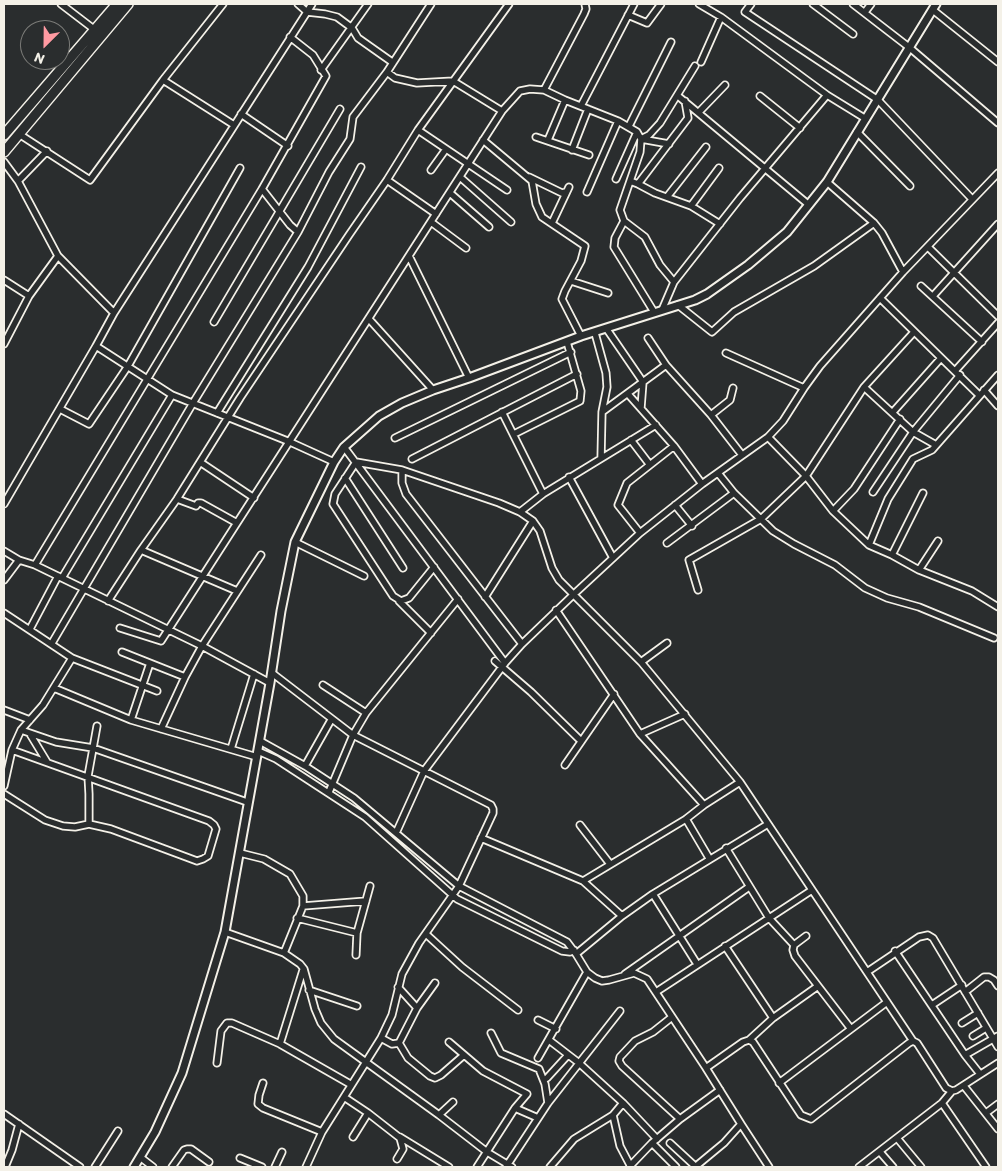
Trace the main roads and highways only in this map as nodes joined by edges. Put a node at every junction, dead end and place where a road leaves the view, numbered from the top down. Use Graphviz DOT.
graph roads {
  1 [pos="117,4"];
  2 [pos="128,4"];
  3 [pos="4,135"];
  4 [pos="4,152"];
  1 -- 3 [label="main road"];
  2 -- 4 [label="main road"];
}
